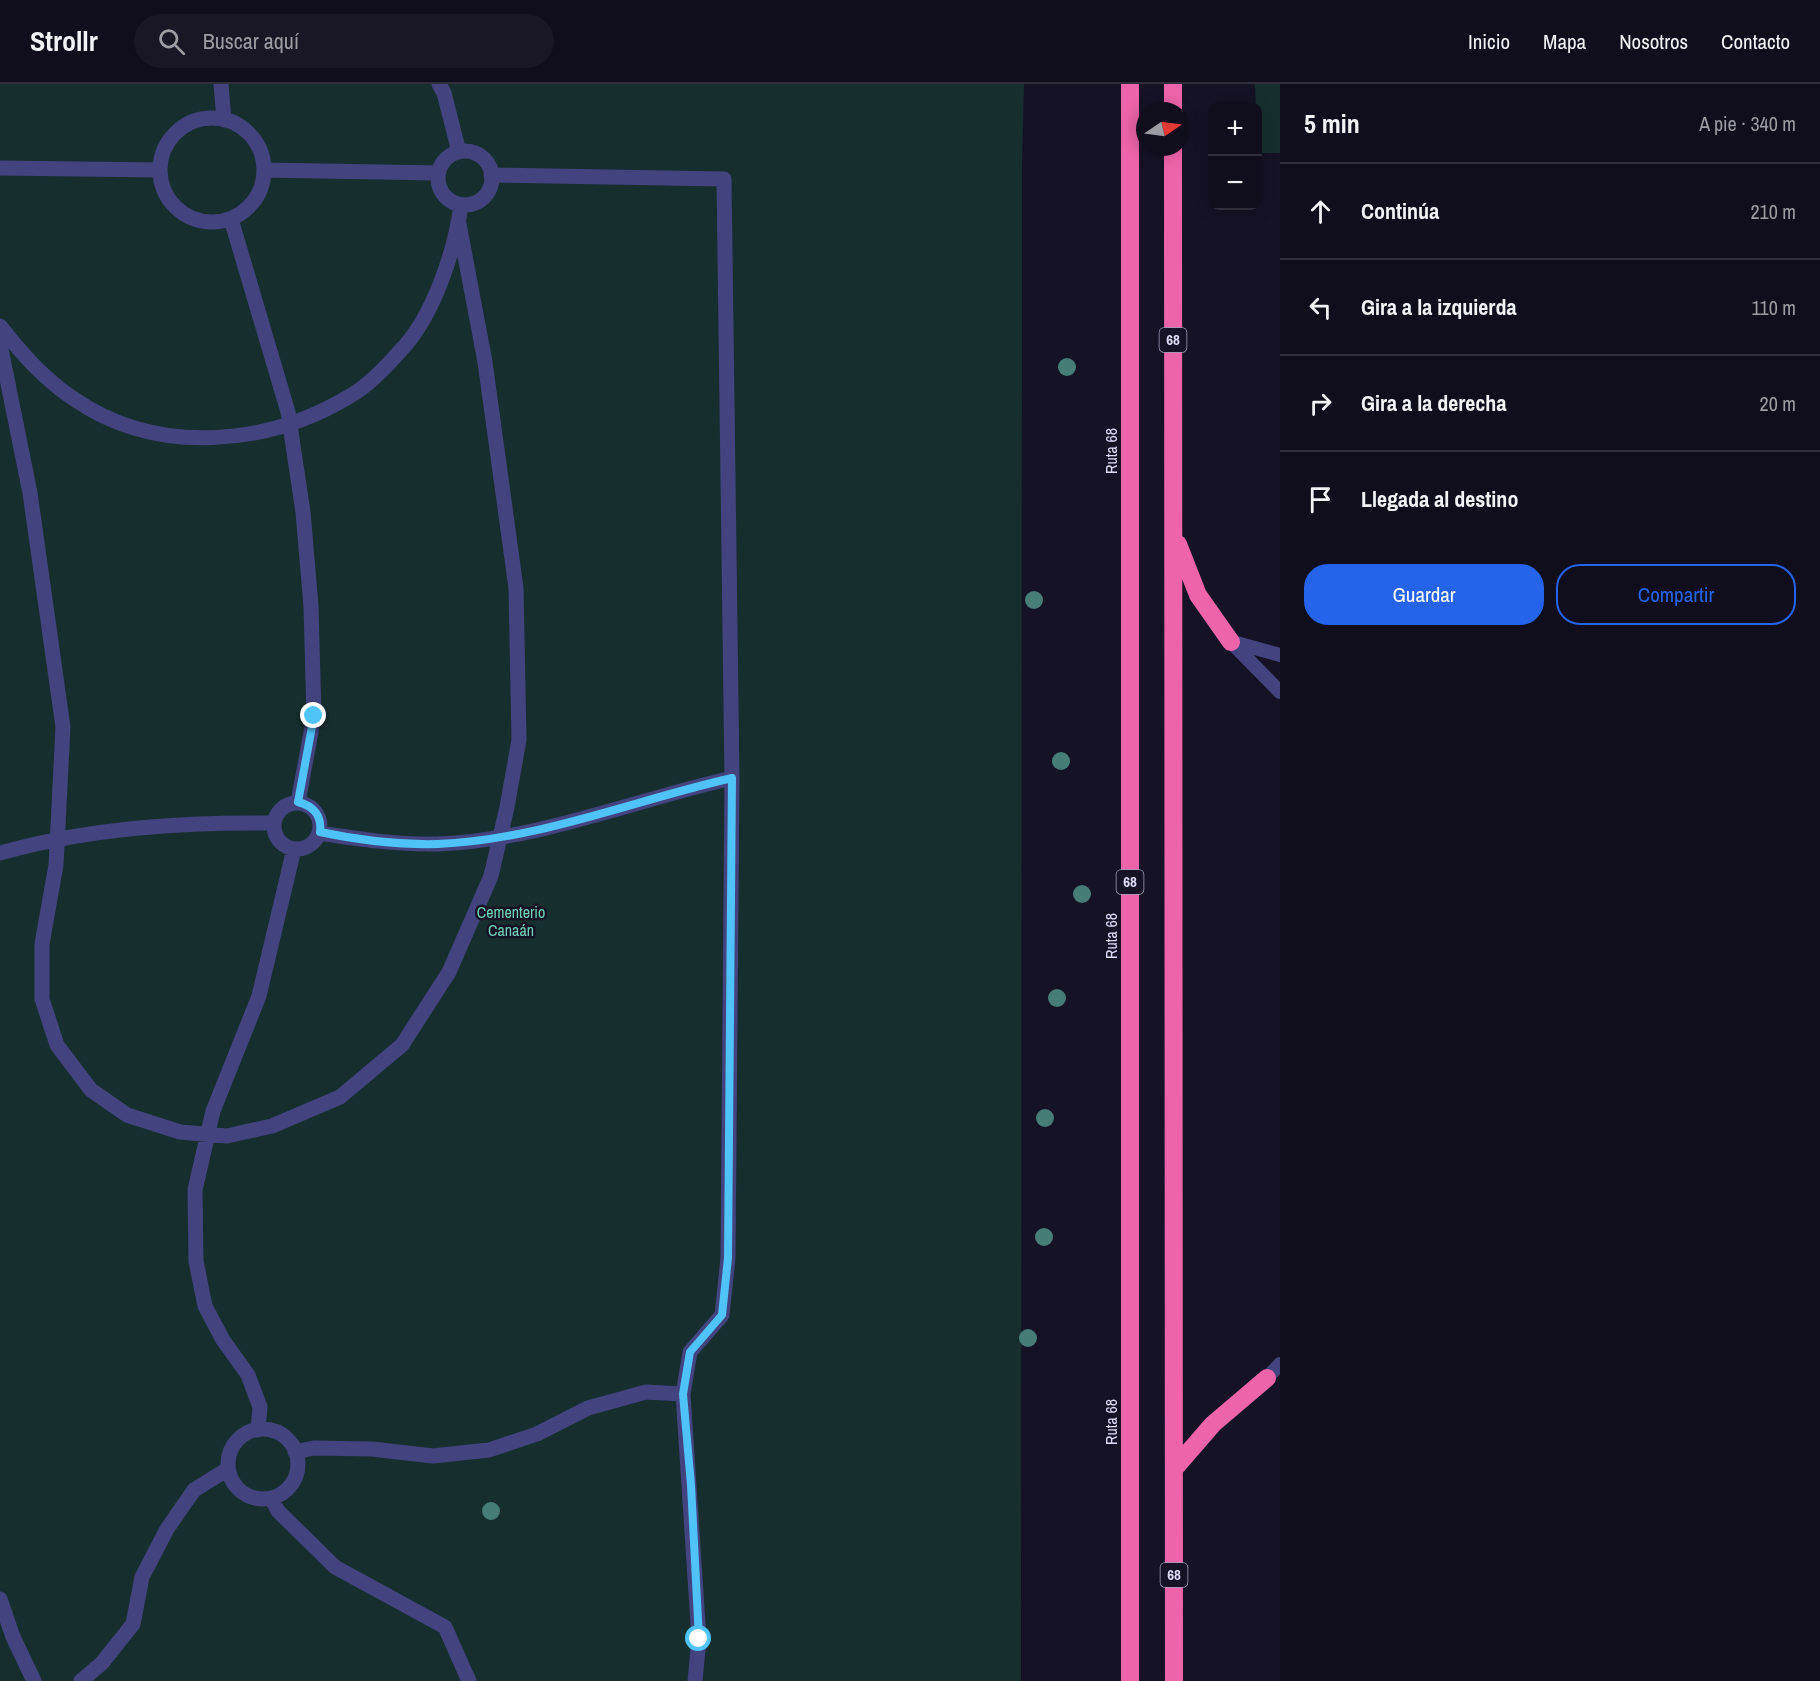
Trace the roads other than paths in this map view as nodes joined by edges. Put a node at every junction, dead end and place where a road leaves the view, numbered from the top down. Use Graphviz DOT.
graph roads {
  1 [pos="222,84"];
  2 [pos="439,84"];
  3 [pos="1130,84"];
  4 [pos="1173,84"];
  5 [pos="1173,102"];
  6 [pos="224,120"];
  7 [pos="459,152"];
  8 [pos="1173,156"];
  9 [pos="0,168"];
  10 [pos="159,170"];
  11 [pos="264,170"];
  12 [pos="438,173"];
  13 [pos="491,176"];
  14 [pos="461,205"];
  15 [pos="231,219"];
  16 [pos="459,224"];
  17 [pos="0,326"];
  18 [pos="0,344"];
  19 [pos="290,426"];
  20 [pos="1173,532"];
  21 [pos="1231,642"];
  22 [pos="1280,655"];
  23 [pos="1280,692"];
  24 [pos="732,778"];
  25 [pos="298,802"];
  26 [pos="274,823"];
  27 [pos="320,832"];
  28 [pos="500,836"];
  29 [pos="58,838"];
  30 [pos="294,849"];
  31 [pos="0,853"];
  32 [pos="208,1133"];
  33 [pos="1280,1364"];
  34 [pos="1273,1376"];
  35 [pos="683,1394"];
  36 [pos="258,1430"];
  37 [pos="295,1452"];
  38 [pos="228,1469"];
  39 [pos="1174,1469"];
  40 [pos="271,1498"];
  41 [pos="0,1599"];
  42 [pos="34,1681"];
  43 [pos="81,1681"];
  44 [pos="469,1681"];
  45 [pos="695,1681"];
  46 [pos="1130,1681"];
  47 [pos="1174,1681"];
  1 -- 6 [label="street"];
  2 -- 7 [label="street"];
  3 -- 46 [label="highway, Ruta 68 / 68"];
  4 -- 5 [label="highway"];
  6 -- 10 [label="street"];
  6 -- 11 [label="street"];
  7 -- 12 [label="street"];
  7 -- 13 [label="street"];
  8 -- 20 [label="highway, 68"];
  9 -- 10 [label="street"];
  10 -- 15 [label="street"];
  11 -- 12 [label="street"];
  11 -- 15 [label="street"];
  12 -- 14 [label="street"];
  13 -- 14 [label="street"];
  13 -- 24 [label="street"];
  14 -- 16 [label="street"];
  15 -- 19 [label="street"];
  16 -- 19 [label="street"];
  16 -- 28 [label="street"];
  17 -- 19 [label="street"];
  18 -- 29 [label="street"];
  19 -- 25 [label="street"];
  20 -- 21 [label="highway"];
  20 -- 39 [label="highway, 68"];
  21 -- 22 [label="lane"];
  21 -- 23 [label="lane"];
  24 -- 28 [label="street"];
  24 -- 35 [label="street"];
  25 -- 26 [label="street"];
  25 -- 27 [label="street"];
  26 -- 29 [label="street"];
  26 -- 30 [label="street"];
  27 -- 28 [label="street"];
  27 -- 30 [label="street"];
  28 -- 32 [label="street"];
  29 -- 31 [label="street"];
  29 -- 32 [label="street"];
  30 -- 32 [label="street"];
  32 -- 36 [label="street"];
  33 -- 34 [label="lane"];
  34 -- 39 [label="highway"];
  35 -- 37 [label="street"];
  35 -- 45 [label="street"];
  36 -- 37 [label="street"];
  36 -- 38 [label="street"];
  37 -- 40 [label="street"];
  38 -- 40 [label="street"];
  38 -- 43 [label="street"];
  39 -- 47 [label="highway, 68"];
  40 -- 44 [label="street"];
  41 -- 42 [label="street"];
}
